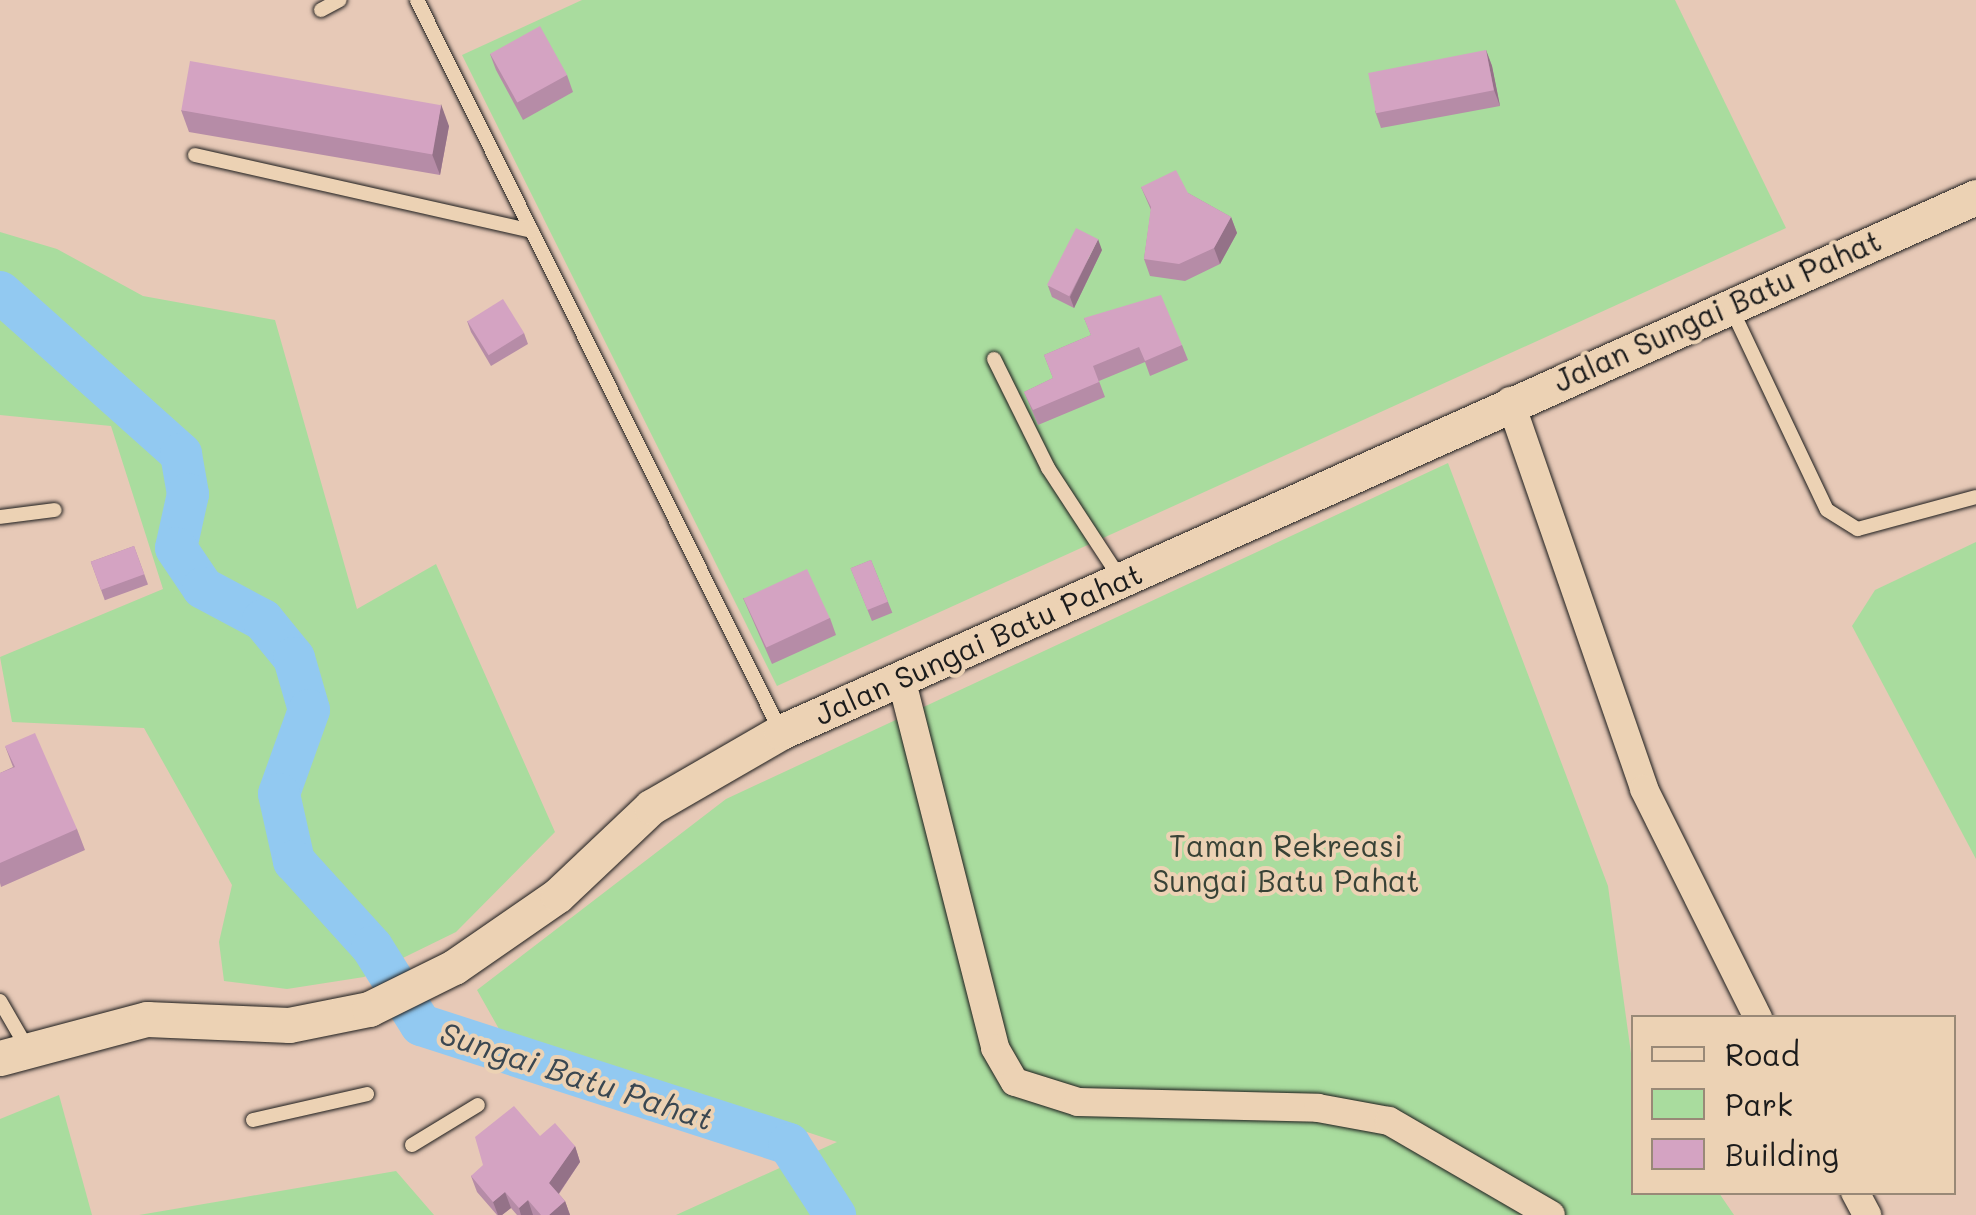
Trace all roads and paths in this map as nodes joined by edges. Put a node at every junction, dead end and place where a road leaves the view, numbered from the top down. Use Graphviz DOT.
graph roads {
  1 [pos="340,0"];
  2 [pos="417,0"];
  3 [pos="321,10"];
  4 [pos="195,156"];
  5 [pos="1976,197"];
  6 [pos="532,230"];
  7 [pos="1730,304"];
  8 [pos="994,360"];
  9 [pos="1510,401"];
  10 [pos="1976,497"];
  11 [pos="55,510"];
  12 [pos="0,517"];
  13 [pos="1120,578"];
  14 [pos="901,678"];
  15 [pos="782,732"];
  16 [pos="0,1001"];
  17 [pos="1757,1015"];
  18 [pos="13,1052"];
  19 [pos="368,1094"];
  20 [pos="478,1104"];
  21 [pos="253,1120"];
  22 [pos="412,1145"];
  23 [pos="1551,1215"];
  1 -- 3 [label="lane"];
  2 -- 6 [label="lane"];
  4 -- 6 [label="lane"];
  5 -- 7 [label="street, Jalan Sungai Batu Pahat"];
  6 -- 15 [label="lane"];
  7 -- 9 [label="street, Jalan Sungai Batu Pahat"];
  7 -- 10 [label="lane"];
  8 -- 13 [label="lane"];
  9 -- 13 [label="street, Jalan Sungai Batu Pahat"];
  9 -- 17 [label="street"];
  11 -- 12 [label="lane"];
  13 -- 14 [label="street, Jalan Sungai Batu Pahat"];
  14 -- 15 [label="street, Jalan Sungai Batu Pahat"];
  14 -- 23 [label="street"];
  15 -- 18 [label="street, Jalan Sungai Batu Pahat"];
  16 -- 18 [label="lane"];
  19 -- 21 [label="lane"];
  20 -- 22 [label="lane"];
}
